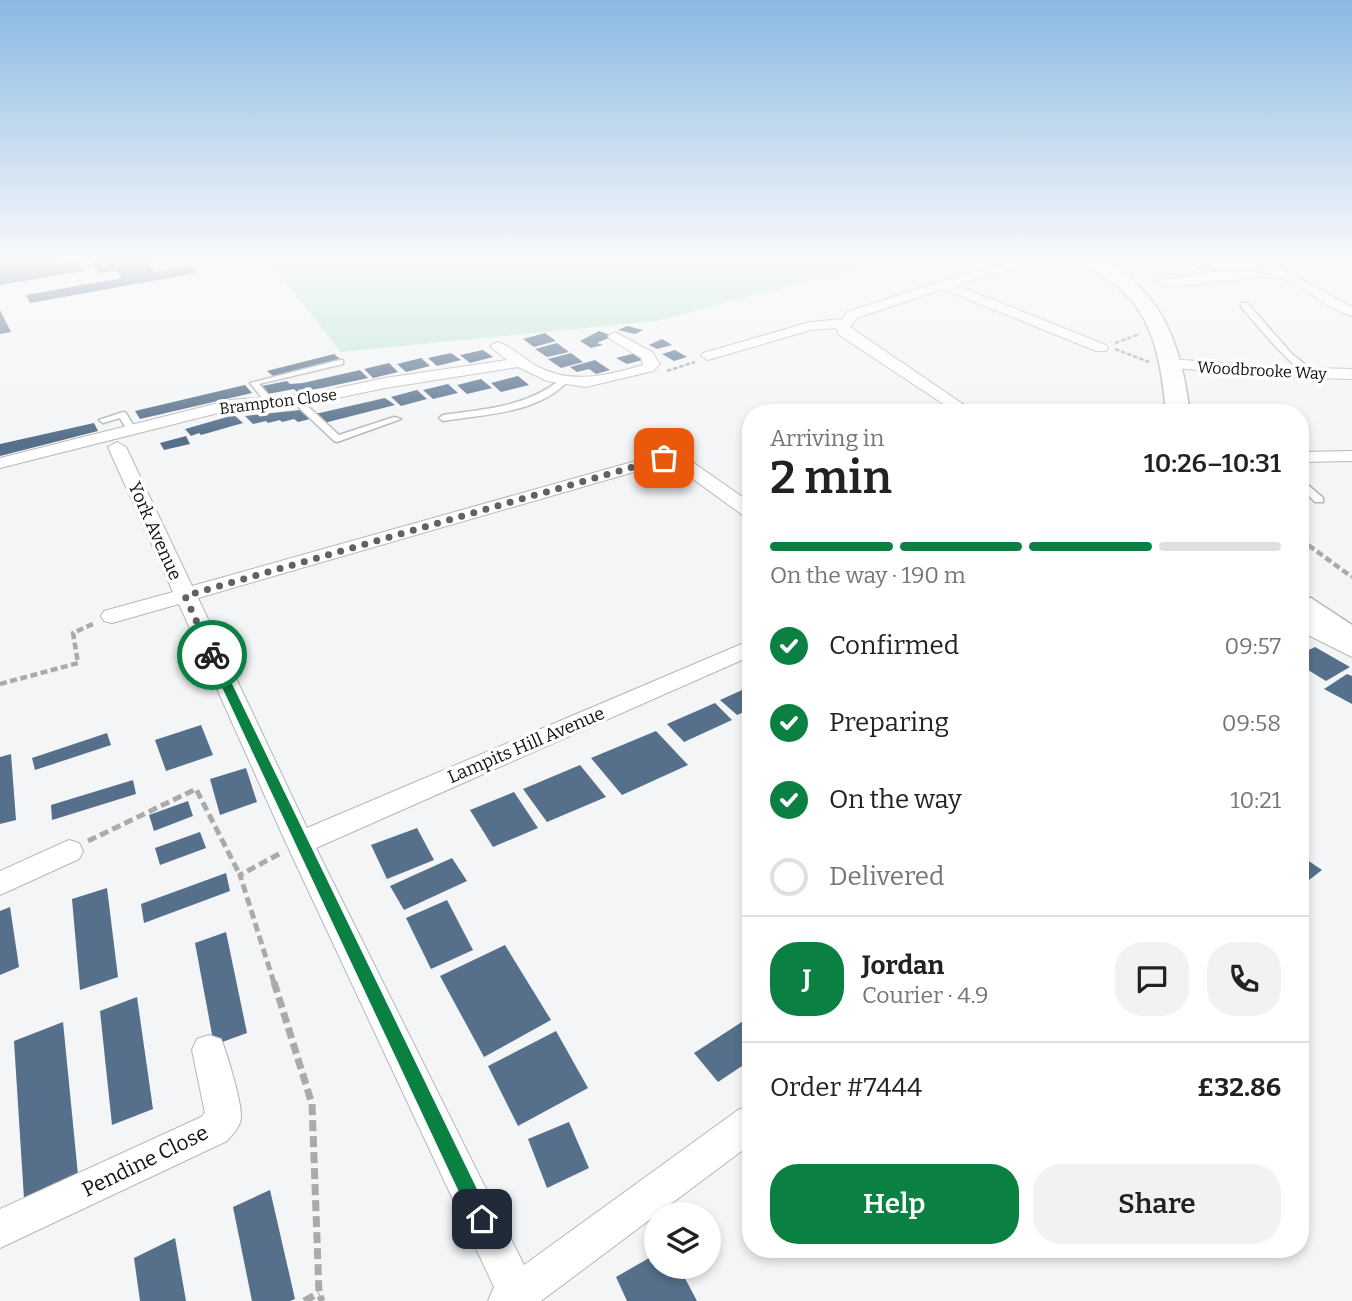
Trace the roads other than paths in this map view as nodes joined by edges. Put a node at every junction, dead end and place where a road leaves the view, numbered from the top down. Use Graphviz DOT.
graph roads {
  1 [pos="849,319"];
  2 [pos="1028,319"];
  3 [pos="1155,319"];
  4 [pos="1256,319"];
  5 [pos="845,323"];
  6 [pos="615,336"];
  7 [pos="497,346"];
  8 [pos="1101,348"];
  9 [pos="708,356"];
  10 [pos="340,362"];
  11 [pos="518,363"];
  12 [pos="1171,365"];
  13 [pos="1311,374"];
  14 [pos="1352,374"];
  15 [pos="564,381"];
  16 [pos="297,401"];
  17 [pos="270,402"];
  18 [pos="954,404"];
  19 [pos="1177,404"];
  20 [pos="443,418"];
  21 [pos="397,419"];
  22 [pos="103,420"];
  23 [pos="124,439"];
  24 [pos="1352,456"];
  25 [pos="670,457"];
  26 [pos="1309,457"];
  27 [pos="0,463"];
  28 [pos="1309,490"];
  29 [pos="1319,500"];
  30 [pos="742,506"];
  31 [pos="185,596"];
  32 [pos="1309,611"];
  33 [pos="112,616"];
  34 [pos="1309,627"];
  35 [pos="1352,640"];
  36 [pos="1352,650"];
  37 [pos="742,651"];
  38 [pos="300,843"];
  39 [pos="69,851"];
  40 [pos="0,884"];
  41 [pos="209,1050"];
  42 [pos="742,1129"];
  43 [pos="0,1229"];
  44 [pos="516,1299"];
  1 -- 5 [label="street"];
  2 -- 8 [label="street"];
  3 -- 12 [label="main road"];
  4 -- 13 [label="lane"];
  5 -- 9 [label="street"];
  5 -- 18 [label="street"];
  6 -- 15 [label="street"];
  7 -- 11 [label="street"];
  10 -- 17 [label="lane"];
  11 -- 15 [label="street"];
  11 -- 16 [label="street, Brampton Close"];
  12 -- 13 [label="street, Woodbrooke Way"];
  12 -- 19 [label="main road"];
  13 -- 14 [label="street, Woodbrooke Way"];
  15 -- 20 [label="lane"];
  16 -- 17 [label="street, Brampton Close"];
  16 -- 21 [label="lane"];
  17 -- 23 [label="street, Brampton Close"];
  22 -- 23 [label="lane"];
  23 -- 27 [label="street, Brampton Close"];
  23 -- 31 [label="street, York Avenue"];
  24 -- 26 [label="street"];
  25 -- 30 [label="street"];
  25 -- 31 [label="street"];
  28 -- 29 [label="lane"];
  31 -- 33 [label="street"];
  31 -- 38 [label="street, York Avenue"];
  32 -- 35 [label="main road"];
  34 -- 36 [label="street"];
  37 -- 38 [label="street, Lampits Hill Avenue"];
  38 -- 44 [label="street, York Avenue"];
  39 -- 40 [label="street"];
  41 -- 43 [label="street, Pendine Close"];
  42 -- 44 [label="street"];
}
